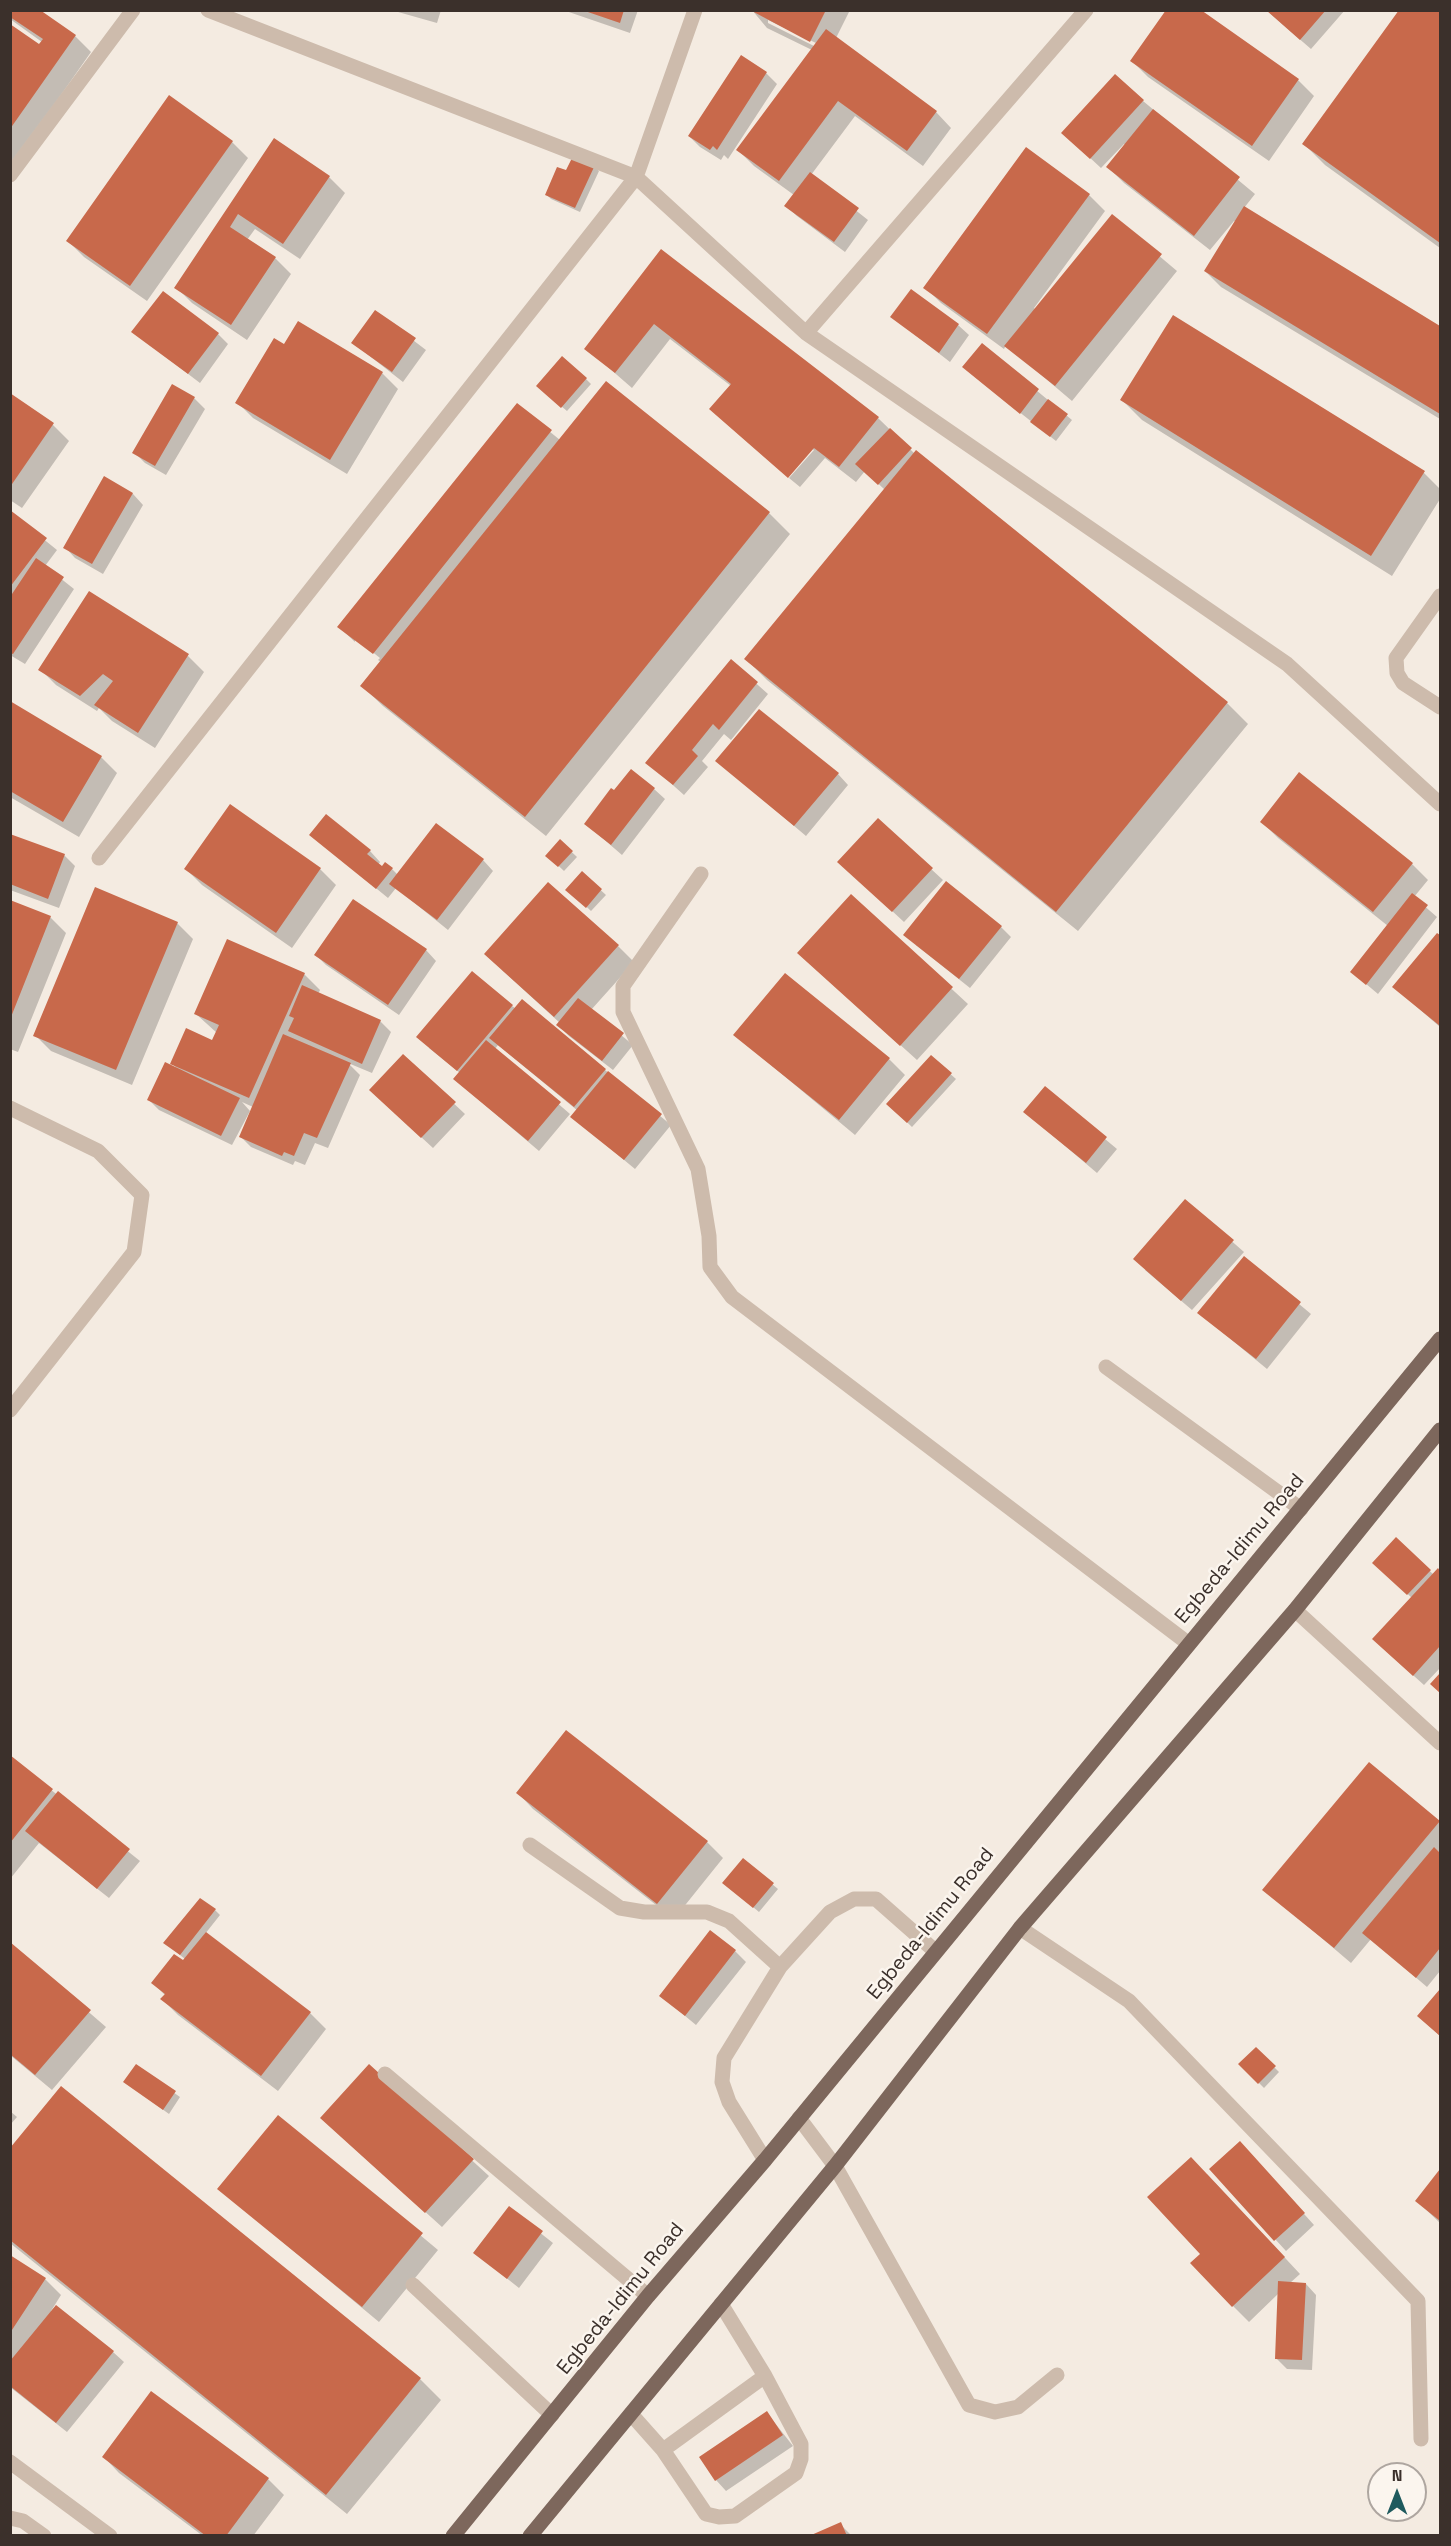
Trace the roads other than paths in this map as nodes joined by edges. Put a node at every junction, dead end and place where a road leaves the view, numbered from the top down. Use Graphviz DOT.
graph roads {
  1 [pos="133,10"];
  2 [pos="208,10"];
  3 [pos="695,10"];
  4 [pos="1086,10"];
  5 [pos="10,175"];
  6 [pos="636,177"];
  7 [pos="806,333"];
  8 [pos="1440,596"];
  9 [pos="1440,707"];
  10 [pos="1440,804"];
  11 [pos="99,858"];
  12 [pos="701,874"];
  13 [pos="10,1108"];
  14 [pos="1440,1340"];
  15 [pos="1106,1367"];
  16 [pos="10,1410"];
  17 [pos="1440,1430"];
  18 [pos="1301,1509"];
  19 [pos="1295,1610"];
  20 [pos="1189,1644"];
  21 [pos="1440,1743"];
  22 [pos="530,1845"];
  23 [pos="1020,1928"];
  24 [pos="935,1951"];
  25 [pos="780,1967"];
  26 [pos="385,2074"];
  27 [pos="798,2118"];
  28 [pos="765,2160"];
  29 [pos="835,2166"];
  30 [pos="413,2285"];
  31 [pos="648,2296"];
  32 [pos="721,2304"];
  33 [pos="1057,2375"];
  34 [pos="765,2376"];
  35 [pos="631,2414"];
  36 [pos="552,2415"];
  37 [pos="1421,2439"];
  38 [pos="663,2450"];
  39 [pos="10,2462"];
  40 [pos="10,2518"];
  41 [pos="44,2535"];
  42 [pos="110,2535"];
  43 [pos="453,2535"];
  44 [pos="530,2535"];
  1 -- 5 [label="street"];
  2 -- 6 [label="street"];
  3 -- 6 [label="street"];
  4 -- 7 [label="street"];
  6 -- 7 [label="street"];
  6 -- 11 [label="street"];
  7 -- 10 [label="street"];
  8 -- 9 [label="street"];
  12 -- 20 [label="street"];
  13 -- 16 [label="street"];
  14 -- 18 [label="main road, Egbeda-Idimu Road"];
  15 -- 18 [label="street"];
  17 -- 19 [label="main road"];
  18 -- 20 [label="main road, Egbeda-Idimu Road"];
  19 -- 21 [label="street"];
  19 -- 23 [label="main road"];
  20 -- 24 [label="main road, Egbeda-Idimu Road"];
  22 -- 25 [label="street"];
  23 -- 29 [label="main road"];
  23 -- 37 [label="street"];
  24 -- 25 [label="street"];
  24 -- 27 [label="main road, Egbeda-Idimu Road"];
  25 -- 28 [label="street"];
  26 -- 31 [label="street"];
  27 -- 28 [label="main road, Egbeda-Idimu Road"];
  27 -- 29 [label="street"];
  28 -- 31 [label="main road, Egbeda-Idimu Road"];
  29 -- 32 [label="main road"];
  29 -- 33 [label="street"];
  30 -- 36 [label="street"];
  31 -- 36 [label="main road, Egbeda-Idimu Road"];
  32 -- 34 [label="street"];
  32 -- 35 [label="main road"];
  34 -- 38 [label="street"];
  34 -- 38 [label="street"];
  35 -- 38 [label="street"];
  35 -- 44 [label="main road"];
  36 -- 43 [label="main road, Egbeda-Idimu Road"];
  39 -- 42 [label="street"];
  40 -- 41 [label="street"];
}
